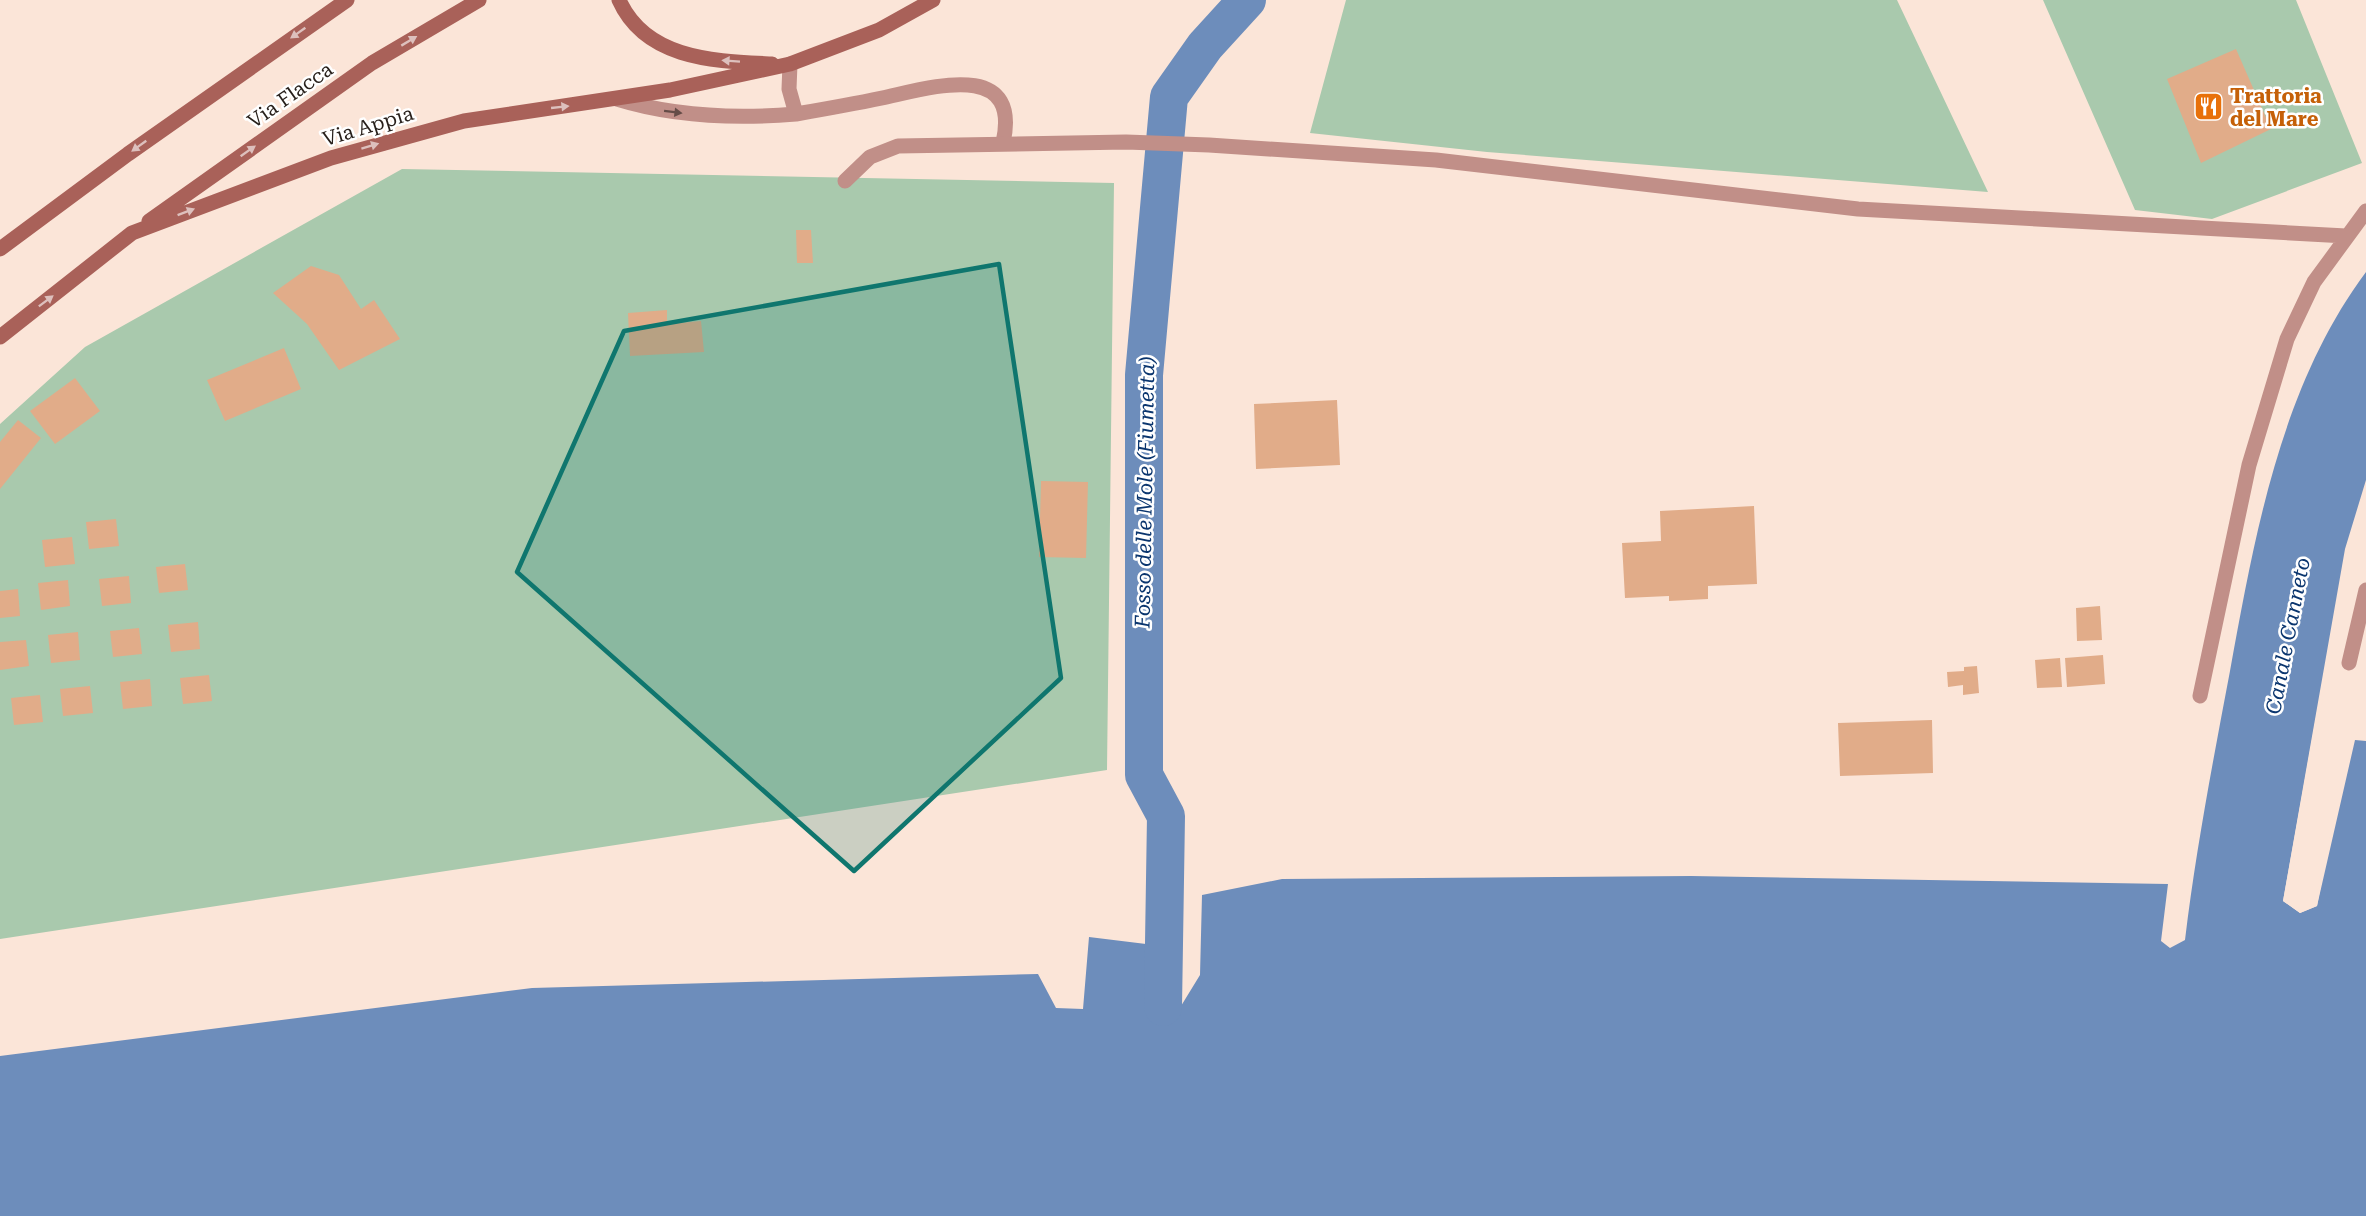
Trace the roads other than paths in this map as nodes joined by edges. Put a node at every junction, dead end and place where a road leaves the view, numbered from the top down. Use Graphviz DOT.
graph roads {
  1 [pos="347,0"];
  2 [pos="479,0"];
  3 [pos="619,0"];
  4 [pos="933,0"];
  5 [pos="790,64"];
  6 [pos="616,99"];
  7 [pos="796,114"];
  8 [pos="1003,143"];
  9 [pos="845,181"];
  10 [pos="2366,211"];
  11 [pos="132,233"];
  12 [pos="2346,236"];
  13 [pos="0,249"];
  14 [pos="0,337"];
  15 [pos="2366,590"];
  16 [pos="2349,663"];
  17 [pos="2200,696"];
  1 -- 13 [label="main road, one-way"];
  11 -- 2 [label="main road, Via Flacca, one-way"];
  5 -- 3 [label="main road, Via Appia, one-way"];
  4 -- 5 [label="main road, Via Appia"];
  5 -- 6 [label="main road, Via Appia"];
  5 -- 7 [label="street"];
  6 -- 7 [label="street, one-way"];
  11 -- 6 [label="main road, Via Appia, one-way"];
  7 -- 8 [label="street"];
  8 -- 9 [label="street"];
  8 -- 12 [label="street"];
  10 -- 12 [label="street"];
  14 -- 11 [label="main road, Via Appia, one-way"];
  12 -- 17 [label="street"];
  15 -- 16 [label="street"];
}
